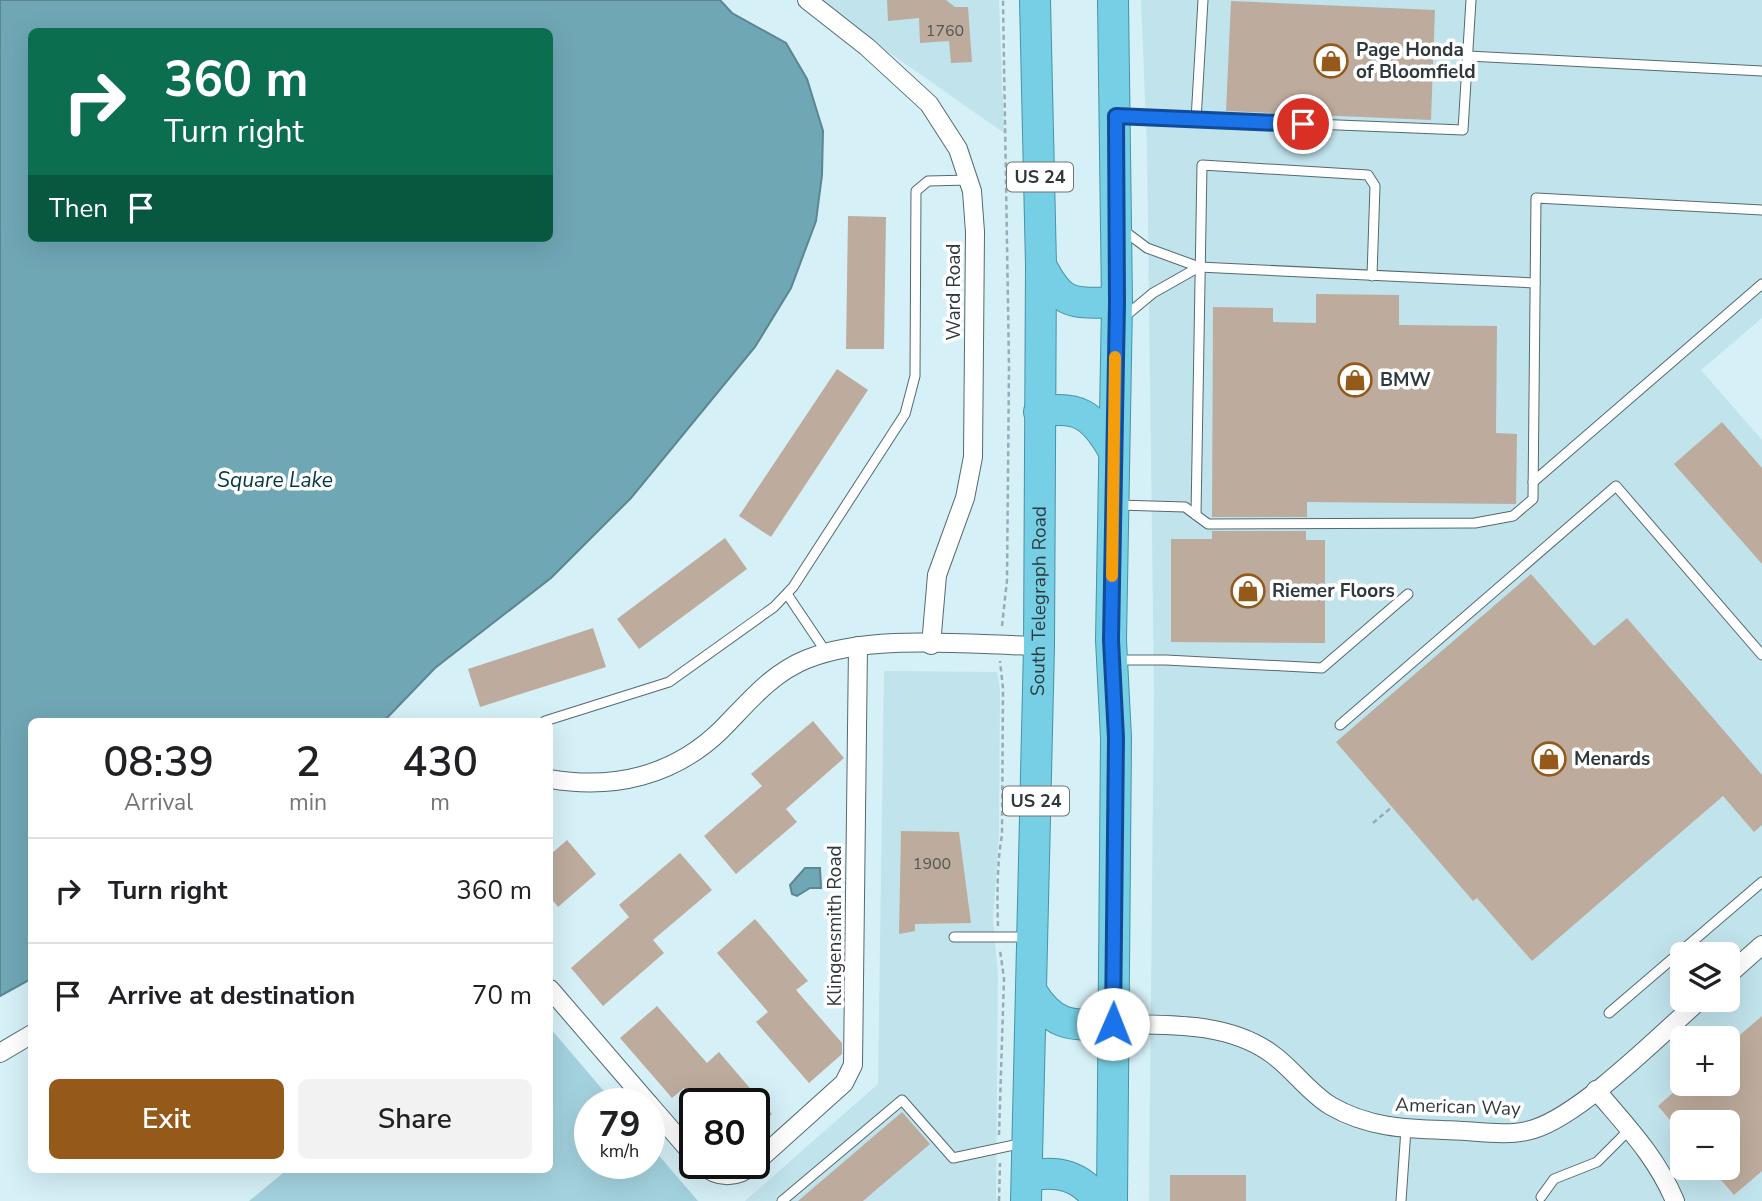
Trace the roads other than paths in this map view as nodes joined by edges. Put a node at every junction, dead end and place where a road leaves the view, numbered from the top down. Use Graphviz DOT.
graph roads {
  1 [pos="807,0"];
  2 [pos="1035,0"];
  3 [pos="1113,0"];
  4 [pos="1203,0"];
  5 [pos="1471,0"];
  6 [pos="1468,56"];
  7 [pos="1762,71"];
  8 [pos="1116,116"];
  9 [pos="1196,120"];
  10 [pos="970,180"];
  11 [pos="1762,210"];
  12 [pos="1116,224"];
  13 [pos="1041,265"];
  14 [pos="1199,267"];
  15 [pos="1372,275"];
  16 [pos="1535,283"];
  17 [pos="1762,284"];
  18 [pos="1116,314"];
  19 [pos="1038,412"];
  20 [pos="1113,450"];
  21 [pos="1533,482"];
  22 [pos="1112,505"];
  23 [pos="1196,515"];
  24 [pos="787,594"];
  25 [pos="1408,594"];
  26 [pos="931,645"];
  27 [pos="858,646"];
  28 [pos="1039,646"];
  29 [pos="826,652"];
  30 [pos="1762,655"];
  31 [pos="1111,660"];
  32 [pos="553,718"];
  33 [pos="1340,725"];
  34 [pos="553,779"];
  35 [pos="1762,882"];
  36 [pos="954,937"];
  37 [pos="1033,937"];
  38 [pos="1762,945"];
  39 [pos="1740,964"];
  40 [pos="553,992"];
  41 [pos="1032,992"];
  42 [pos="1685,1012"];
  43 [pos="1609,1013"];
  44 [pos="1113,1024"];
  45 [pos="28,1036"];
  46 [pos="0,1053"];
  47 [pos="635,1088"];
  48 [pos="1596,1090"];
  49 [pos="665,1122"];
  50 [pos="1406,1129"];
  51 [pos="1629,1130"];
  52 [pos="679,1139"];
  53 [pos="1028,1142"];
  54 [pos="770,1150"];
  55 [pos="1027,1189"];
  56 [pos="1541,1197"];
  57 [pos="782,1201"];
  58 [pos="1099,1201"];
  59 [pos="1112,1201"];
  60 [pos="1401,1201"];
  61 [pos="1675,1201"];
  1 -- 10 [label="street, Ward Road"];
  2 -- 13 [label="highway, South Telegraph Road / US 24"];
  3 -- 8 [label="highway"];
  4 -- 9 [label="lane"];
  5 -- 6 [label="lane"];
  6 -- 7 [label="lane"];
  6 -- 9 [label="lane"];
  8 -- 9 [label="lane"];
  8 -- 12 [label="highway"];
  10 -- 24 [label="lane"];
  10 -- 26 [label="street, Ward Road"];
  11 -- 16 [label="lane"];
  12 -- 14 [label="lane"];
  12 -- 18 [label="highway"];
  13 -- 18 [label="highway"];
  13 -- 19 [label="highway, South Telegraph Road / US 24"];
  14 -- 15 [label="lane"];
  14 -- 15 [label="lane"];
  14 -- 18 [label="lane"];
  14 -- 23 [label="lane"];
  15 -- 16 [label="lane"];
  16 -- 21 [label="lane"];
  17 -- 21 [label="lane"];
  18 -- 20 [label="highway"];
  19 -- 20 [label="highway"];
  19 -- 28 [label="highway, South Telegraph Road / US 24"];
  20 -- 22 [label="highway"];
  21 -- 23 [label="lane"];
  22 -- 23 [label="lane"];
  22 -- 31 [label="highway"];
  24 -- 29 [label="lane"];
  24 -- 32 [label="lane"];
  25 -- 31 [label="lane"];
  26 -- 27 [label="street"];
  26 -- 28 [label="street"];
  27 -- 29 [label="street"];
  27 -- 54 [label="street, Klingensmith Road"];
  28 -- 37 [label="highway, South Telegraph Road / US 24"];
  29 -- 34 [label="street"];
  30 -- 33 [label="lane"];
  31 -- 44 [label="highway"];
  35 -- 43 [label="lane"];
  36 -- 37 [label="lane"];
  37 -- 41 [label="highway, South Telegraph Road / US 24"];
  38 -- 39 [label="street"];
  40 -- 47 [label="street"];
  41 -- 44 [label="highway"];
  41 -- 53 [label="highway, South Telegraph Road / US 24"];
  42 -- 48 [label="street, American Way"];
  44 -- 50 [label="street, American Way"];
  44 -- 59 [label="highway"];
  45 -- 46 [label="street"];
  48 -- 50 [label="street, American Way"];
  48 -- 51 [label="street"];
  49 -- 52 [label="street"];
  50 -- 60 [label="lane"];
  51 -- 56 [label="lane"];
  51 -- 61 [label="street"];
  53 -- 55 [label="highway, South Telegraph Road / US 24"];
  53 -- 57 [label="lane"];
  55 -- 58 [label="highway"];
}
